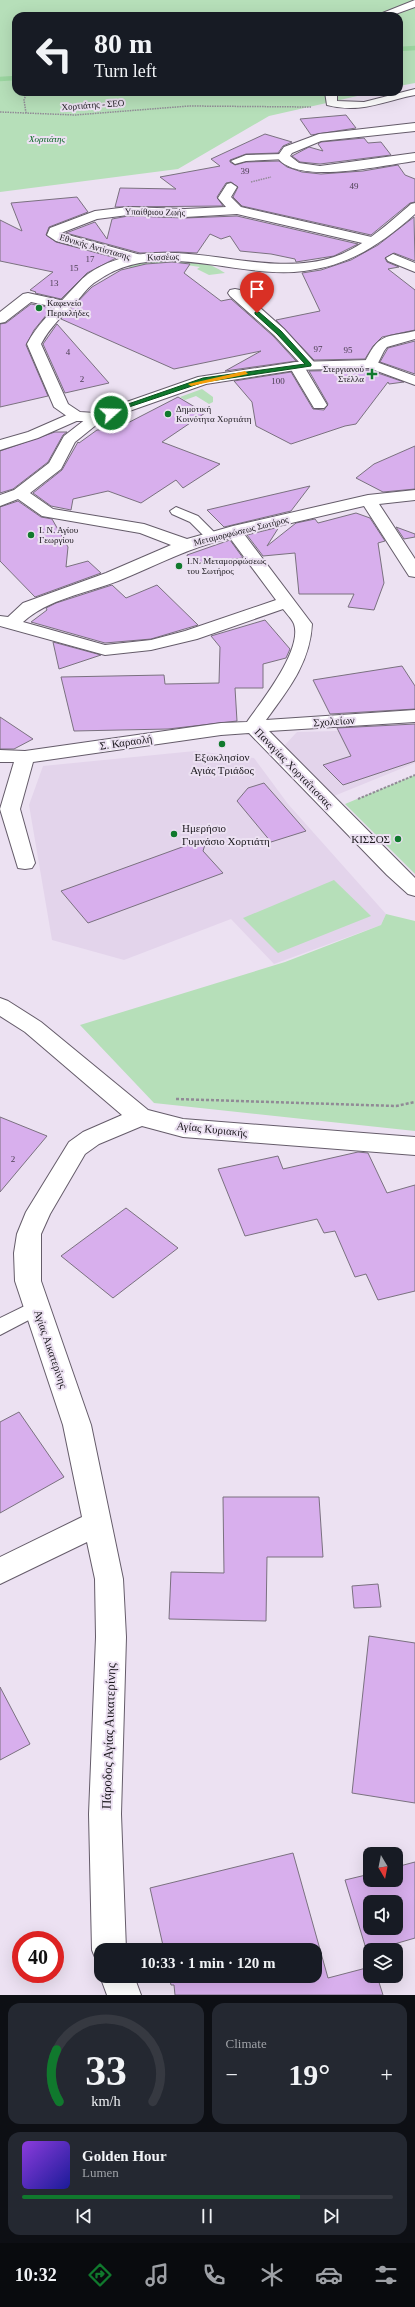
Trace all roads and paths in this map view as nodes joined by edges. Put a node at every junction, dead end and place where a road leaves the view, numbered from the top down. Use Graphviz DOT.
graph roads {
  1 [pos="415,3"];
  2 [pos="391,12"];
  3 [pos="415,92"];
  4 [pos="403,93"];
  5 [pos="26,96"];
  6 [pos="394,96"];
  7 [pos="331,98"];
  8 [pos="0,112"];
  9 [pos="26,114"];
  10 [pos="415,127"];
  11 [pos="283,157"];
  12 [pos="415,157"];
  13 [pos="235,161"];
  14 [pos="295,166"];
  15 [pos="231,187"];
  16 [pos="415,207"];
  17 [pos="237,210"];
  18 [pos="54,235"];
  19 [pos="370,241"];
  20 [pos="136,258"];
  21 [pos="393,258"];
  22 [pos="415,268"];
  23 [pos="235,293"];
  24 [pos="64,305"];
  25 [pos="0,319"];
  26 [pos="415,335"];
  27 [pos="371,364"];
  28 [pos="303,366"];
  29 [pos="415,381"];
  30 [pos="318,405"];
  31 [pos="76,416"];
  32 [pos="96,418"];
  33 [pos="0,445"];
  34 [pos="20,493"];
  35 [pos="415,495"];
  36 [pos="368,500"];
  37 [pos="0,501"];
  38 [pos="176,511"];
  39 [pos="233,531"];
  40 [pos="212,537"];
  41 [pos="186,545"];
  42 [pos="415,572"];
  43 [pos="287,602"];
  44 [pos="6,622"];
  45 [pos="415,716"];
  46 [pos="253,726"];
  47 [pos="0,756"];
  48 [pos="25,757"];
  49 [pos="415,775"];
  50 [pos="352,801"];
  51 [pos="25,863"];
  52 [pos="415,889"];
  53 [pos="0,1006"];
  54 [pos="174,1099"];
  55 [pos="415,1102"];
  56 [pos="140,1117"];
  57 [pos="415,1146"];
  58 [pos="37,1307"];
  59 [pos="0,1327"];
  60 [pos="97,1523"];
  61 [pos="3,1572"];
  62 [pos="109,1943"];
  63 [pos="120,1983"];
  64 [pos="124,1995"];
  1 -- 2 [label="street"];
  3 -- 4 [label="street"];
  5 -- 9 [label="path"];
  6 -- 7 [label="street"];
  7 -- 9 [label="path, Χορτιάτης - ΣΕΟ"];
  8 -- 9 [label="path, Χορτιάτης - ΣΕΟ"];
  10 -- 11 [label="street"];
  11 -- 13 [label="lane"];
  11 -- 14 [label="street"];
  12 -- 14 [label="street"];
  14 -- 15 [label="path"];
  15 -- 17 [label="street"];
  16 -- 19 [label="street, Κισσέως"];
  17 -- 18 [label="street, Υπαίθριου Ζωής"];
  17 -- 19 [label="street, Υπαίθριου Ζωής"];
  18 -- 20 [label="street, Εθνικής Αντίστασης"];
  19 -- 20 [label="street, Κισσέως"];
  20 -- 24 [label="street, Κισσέως"];
  21 -- 22 [label="street"];
  23 -- 28 [label="street"];
  24 -- 25 [label="street"];
  24 -- 31 [label="street, Κισσέως"];
  26 -- 27 [label="street"];
  27 -- 28 [label="street"];
  27 -- 29 [label="street"];
  28 -- 30 [label="street"];
  28 -- 32 [label="street"];
  31 -- 32 [label="street"];
  31 -- 33 [label="street"];
  32 -- 34 [label="street"];
  34 -- 37 [label="street"];
  34 -- 41 [label="street"];
  35 -- 36 [label="street, Μεταμορφώσεως Σωτήρος"];
  36 -- 39 [label="street, Μεταμορφώσεως Σωτήρος"];
  36 -- 42 [label="street"];
  38 -- 40 [label="lane"];
  39 -- 40 [label="street, Μεταμορφώσεως Σωτήρος"];
  39 -- 43 [label="street, Παναγίας Χορταΐτισσας"];
  40 -- 41 [label="street, Μεταμορφώσεως Σωτήρος"];
  41 -- 44 [label="street, Μεταμορφώσεως Σωτήρος"];
  43 -- 44 [label="street"];
  43 -- 46 [label="street, Παναγίας Χορταΐτισσας"];
  45 -- 46 [label="street, Σχολείων"];
  46 -- 48 [label="street, Σ. Καραολή"];
  46 -- 52 [label="street, Παναγίας Χορταΐτισσας"];
  47 -- 48 [label="street, Σ. Καραολή"];
  48 -- 51 [label="street"];
  49 -- 50 [label="path"];
  53 -- 56 [label="street, Αγίας Κυριακής"];
  54 -- 55 [label="path"];
  56 -- 57 [label="street, Αγίας Κυριακής"];
  56 -- 58 [label="street, Αγίας Αικατερίνης"];
  58 -- 59 [label="lane"];
  58 -- 60 [label="street, Αγίας Αικατερίνης"];
  60 -- 61 [label="street"];
  60 -- 62 [label="street, Πάροδος Αγίας Αικατερίνης"];
  63 -- 64 [label="street"];
}
